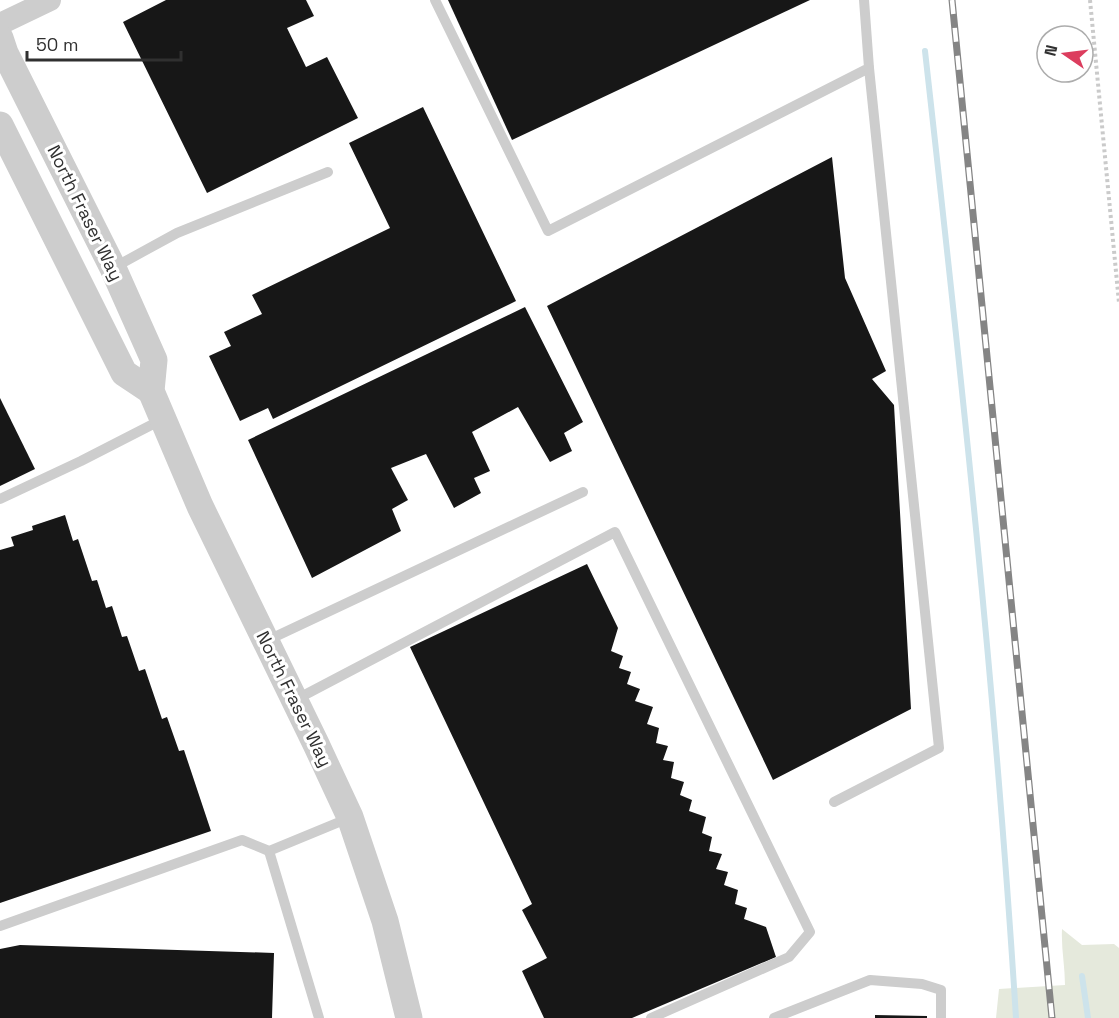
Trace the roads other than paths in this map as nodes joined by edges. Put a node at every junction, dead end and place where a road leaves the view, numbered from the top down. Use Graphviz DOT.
graph roads {
  1 [pos="50,0"];
  2 [pos="435,0"];
  3 [pos="864,0"];
  4 [pos="0,24"];
  5 [pos="0,38"];
  6 [pos="870,68"];
  7 [pos="0,125"];
  8 [pos="328,172"];
  9 [pos="113,268"];
  10 [pos="151,391"];
  11 [pos="163,419"];
  12 [pos="583,492"];
  13 [pos="0,499"];
  14 [pos="266,641"];
  15 [pos="295,700"];
  16 [pos="834,802"];
  17 [pos="350,818"];
  18 [pos="269,851"];
  19 [pos="0,926"];
  20 [pos="319,1018"];
  21 [pos="409,1018"];
  22 [pos="651,1018"];
  23 [pos="774,1018"];
  24 [pos="941,1018"];
  1 -- 4 [label="street"];
  2 -- 6 [label="lane"];
  3 -- 6 [label="lane"];
  5 -- 9 [label="street, North Fraser Way"];
  6 -- 16 [label="lane"];
  7 -- 10 [label="street, North Fraser Way"];
  8 -- 9 [label="lane"];
  9 -- 10 [label="street, North Fraser Way"];
  10 -- 11 [label="street, North Fraser Way"];
  11 -- 13 [label="lane"];
  11 -- 14 [label="street, North Fraser Way"];
  12 -- 14 [label="lane"];
  14 -- 15 [label="street, North Fraser Way"];
  15 -- 17 [label="street, North Fraser Way"];
  15 -- 22 [label="lane"];
  17 -- 18 [label="lane"];
  17 -- 21 [label="street, North Fraser Way"];
  18 -- 19 [label="lane"];
  18 -- 20 [label="lane"];
  23 -- 24 [label="lane"];
}
